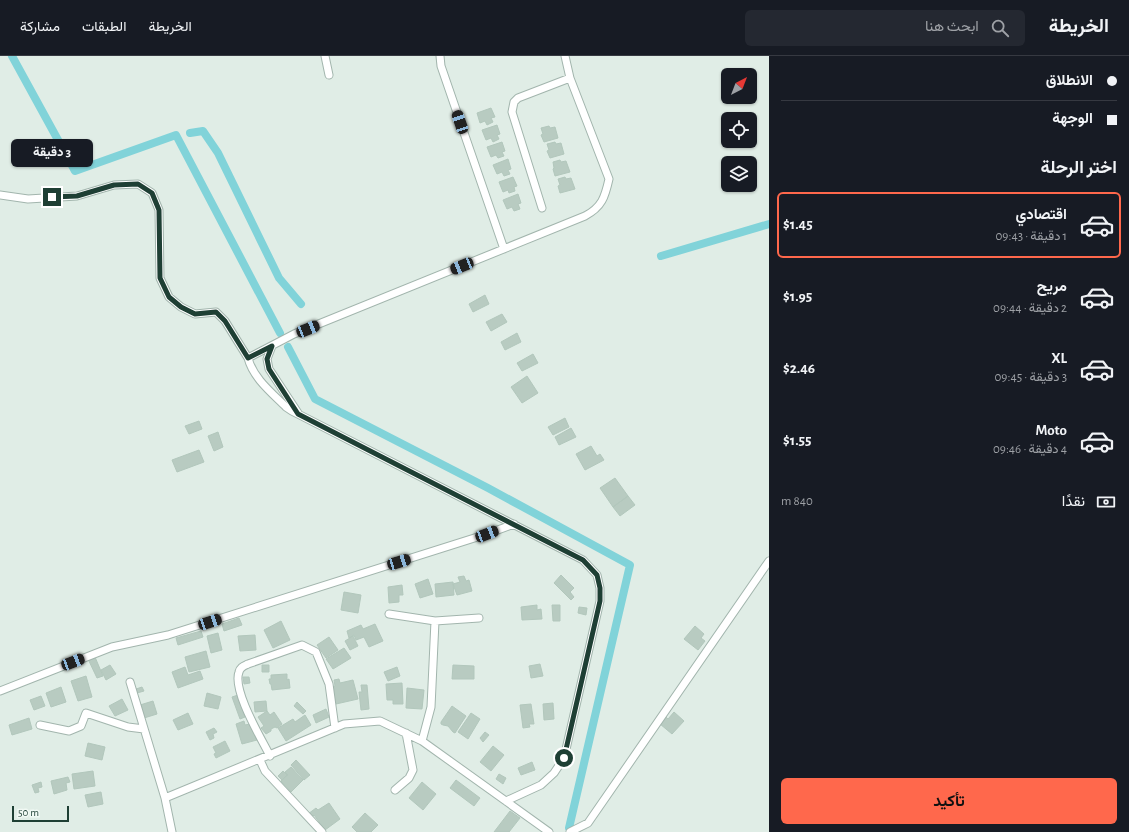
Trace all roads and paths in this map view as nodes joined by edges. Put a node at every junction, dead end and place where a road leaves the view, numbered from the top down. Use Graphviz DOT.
graph roads {
  1 [pos="325,56"];
  2 [pos="440,56"];
  3 [pos="564,56"];
  4 [pos="329,75"];
  5 [pos="570,78"];
  6 [pos="0,195"];
  7 [pos="542,208"];
  8 [pos="504,249"];
  9 [pos="272,346"];
  10 [pos="248,358"];
  11 [pos="298,414"];
  12 [pos="514,524"];
  13 [pos="769,561"];
  14 [pos="389,614"];
  15 [pos="479,618"];
  16 [pos="435,621"];
  17 [pos="130,682"];
  18 [pos="0,691"];
  19 [pos="40,725"];
  20 [pos="335,728"];
  21 [pos="144,729"];
  22 [pos="406,734"];
  23 [pos="422,740"];
  24 [pos="270,756"];
  25 [pos="260,760"];
  26 [pos="395,790"];
  27 [pos="165,798"];
  28 [pos="506,801"];
  29 [pos="172,832"];
  30 [pos="322,832"];
  31 [pos="550,832"];
  32 [pos="570,832"];
  1 -- 4 [label="street"];
  2 -- 8 [label="street"];
  3 -- 5 [label="street"];
  5 -- 7 [label="street"];
  5 -- 8 [label="street"];
  6 -- 10 [label="street"];
  8 -- 9 [label="street"];
  9 -- 10 [label="street"];
  9 -- 11 [label="street"];
  10 -- 11 [label="street"];
  11 -- 12 [label="street"];
  12 -- 18 [label="street"];
  12 -- 28 [label="street"];
  13 -- 32 [label="street"];
  14 -- 16 [label="street"];
  15 -- 16 [label="street"];
  16 -- 23 [label="street"];
  17 -- 21 [label="street"];
  19 -- 21 [label="street"];
  20 -- 22 [label="street"];
  20 -- 24 [label="street"];
  20 -- 24 [label="street"];
  21 -- 27 [label="street"];
  22 -- 23 [label="street"];
  22 -- 26 [label="street"];
  23 -- 28 [label="street"];
  24 -- 25 [label="street"];
  25 -- 27 [label="street"];
  25 -- 30 [label="street"];
  27 -- 29 [label="street"];
  28 -- 31 [label="street"];
}
